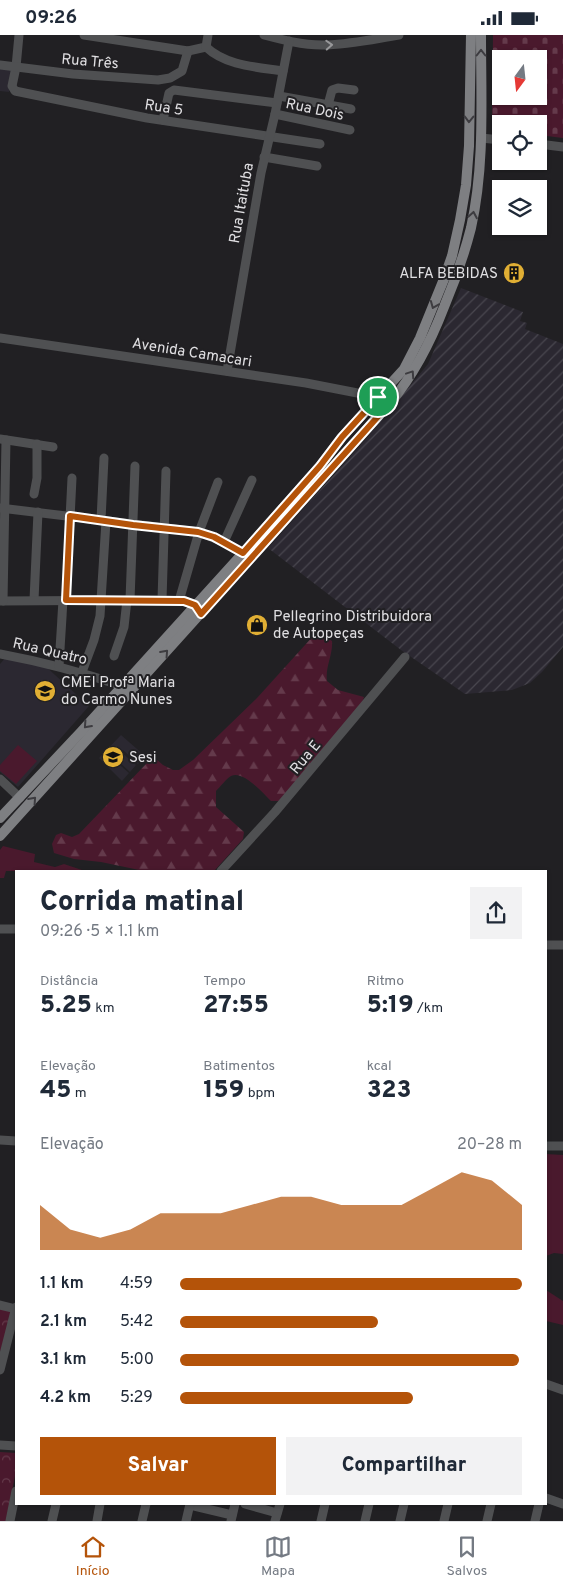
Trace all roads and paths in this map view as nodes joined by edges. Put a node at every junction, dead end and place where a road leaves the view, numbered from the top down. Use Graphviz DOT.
graph roads {
  1 [pos="19,35"];
  2 [pos="84,35"];
  3 [pos="208,35"];
  4 [pos="264,35"];
  5 [pos="399,35"];
  6 [pos="471,35"];
  7 [pos="481,35"];
  8 [pos="116,37"];
  9 [pos="289,41"];
  10 [pos="206,47"];
  11 [pos="188,51"];
  12 [pos="0,65"];
  13 [pos="16,67"];
  14 [pos="283,71"];
  15 [pos="354,90"];
  16 [pos="278,100"];
  17 [pos="328,105"];
  18 [pos="351,109"];
  19 [pos="275,114"];
  20 [pos="163,120"];
  21 [pos="350,130"];
  22 [pos="269,136"];
  23 [pos="481,138"];
  24 [pos="492,139"];
  25 [pos="320,144"];
  26 [pos="547,145"];
  27 [pos="563,147"];
  28 [pos="264,157"];
  29 [pos="317,166"];
  30 [pos="449,280"];
  31 [pos="0,338"];
  32 [pos="227,371"];
  33 [pos="380,395"];
  34 [pos="391,402"];
  35 [pos="345,435"];
  36 [pos="3,439"];
  37 [pos="354,442"];
  38 [pos="37,445"];
  39 [pos="53,447"];
  40 [pos="104,458"];
  41 [pos="135,466"];
  42 [pos="166,471"];
  43 [pos="72,478"];
  44 [pos="252,480"];
  45 [pos="218,482"];
  46 [pos="34,493"];
  47 [pos="2,508"];
  48 [pos="38,512"];
  49 [pos="70,516"];
  50 [pos="104,521"];
  51 [pos="133,525"];
  52 [pos="164,529"];
  53 [pos="198,532"];
  54 [pos="224,542"];
  55 [pos="243,553"];
  56 [pos="237,567"];
  57 [pos="64,600"];
  58 [pos="101,600"];
  59 [pos="128,600"];
  60 [pos="162,600"];
  61 [pos="2,601"];
  62 [pos="34,601"];
  63 [pos="179,601"];
  64 [pos="198,610"];
  65 [pos="1,655"];
  66 [pos="114,656"];
  67 [pos="405,657"];
  68 [pos="60,666"];
  69 [pos="82,672"];
  70 [pos="122,686"];
  71 [pos="110,707"];
  72 [pos="0,779"];
  73 [pos="20,798"];
  74 [pos="0,818"];
  75 [pos="0,836"];
  76 [pos="222,870"];
  77 [pos="0,929"];
  78 [pos="15,929"];
  79 [pos="547,945"];
  80 [pos="563,945"];
  81 [pos="0,1140"];
  82 [pos="15,1141"];
  83 [pos="547,1146"];
  84 [pos="563,1146"];
  85 [pos="0,1305"];
  86 [pos="15,1308"];
  87 [pos="15,1312"];
  88 [pos="0,1370"];
  89 [pos="547,1384"];
  90 [pos="563,1390"];
  91 [pos="0,1445"];
  92 [pos="15,1446"];
  93 [pos="15,1496"];
  94 [pos="547,1498"];
  95 [pos="563,1504"];
  96 [pos="56,1505"];
  97 [pos="100,1505"];
  98 [pos="146,1505"];
  99 [pos="190,1505"];
  100 [pos="193,1505"];
  101 [pos="235,1505"];
  102 [pos="249,1505"];
  103 [pos="325,1505"];
  104 [pos="369,1505"];
  105 [pos="404,1505"];
  106 [pos="448,1505"];
  107 [pos="491,1505"];
  108 [pos="539,1505"];
  109 [pos="277,1512"];
  110 [pos="231,1518"];
  111 [pos="10,1521"];
  112 [pos="52,1521"];
  113 [pos="97,1521"];
  114 [pos="142,1521"];
  115 [pos="186,1521"];
  116 [pos="321,1521"];
  117 [pos="365,1521"];
  118 [pos="400,1521"];
  119 [pos="444,1521"];
  120 [pos="488,1521"];
  121 [pos="535,1521"];
  1 -- 13 [label="street"];
  2 -- 8 [label="street"];
  3 -- 10 [label="street"];
  4 -- 9 [label="street"];
  9 -- 5 [label="street, one-way"];
  6 -- 30 [label="main road, one-way"];
  23 -- 7 [label="main road, one-way"];
  8 -- 11 [label="street"];
  9 -- 14 [label="street, Rua Itaituba"];
  10 -- 11 [label="street"];
  10 -- 14 [label="street"];
  11 -- 13 [label="street, Rua Três"];
  12 -- 13 [label="street, Rua Três"];
  13 -- 20 [label="street, Rua 5"];
  14 -- 16 [label="street, Rua Itaituba"];
  15 -- 17 [label="street"];
  16 -- 17 [label="street"];
  16 -- 19 [label="street, Rua Itaituba"];
  16 -- 20 [label="street"];
  17 -- 18 [label="street"];
  19 -- 21 [label="street, Rua Dois"];
  19 -- 22 [label="street, Rua Itaituba"];
  20 -- 22 [label="street, Rua 5"];
  22 -- 25 [label="street, Rua 5"];
  22 -- 28 [label="street, Rua Itaituba"];
  23 -- 24 [label="street"];
  30 -- 23 [label="main road, one-way"];
  26 -- 27 [label="street"];
  28 -- 29 [label="street"];
  28 -- 32 [label="street, Rua Itaituba"];
  30 -- 33 [label="main road, one-way"];
  34 -- 30 [label="main road, one-way"];
  31 -- 32 [label="street, Avenida Camacari"];
  32 -- 33 [label="street, Avenida Camacari"];
  33 -- 34 [label="main road"];
  33 -- 35 [label="main road"];
  34 -- 37 [label="main road"];
  35 -- 37 [label="main road"];
  35 -- 55 [label="main road"];
  36 -- 38 [label="street"];
  36 -- 47 [label="street"];
  37 -- 56 [label="main road"];
  38 -- 39 [label="street"];
  38 -- 46 [label="street"];
  40 -- 50 [label="street"];
  41 -- 51 [label="street"];
  42 -- 52 [label="street"];
  43 -- 49 [label="street"];
  44 -- 54 [label="street"];
  45 -- 53 [label="street"];
  47 -- 48 [label="street"];
  47 -- 61 [label="street"];
  48 -- 49 [label="street"];
  48 -- 62 [label="street"];
  49 -- 50 [label="street"];
  49 -- 57 [label="street"];
  50 -- 51 [label="street"];
  50 -- 58 [label="street"];
  51 -- 52 [label="street"];
  51 -- 59 [label="street"];
  52 -- 53 [label="street"];
  52 -- 60 [label="street"];
  53 -- 54 [label="street"];
  53 -- 63 [label="street"];
  54 -- 55 [label="street"];
  55 -- 56 [label="main road"];
  56 -- 64 [label="main road"];
  57 -- 58 [label="street"];
  57 -- 62 [label="street"];
  57 -- 68 [label="street"];
  58 -- 59 [label="street"];
  58 -- 69 [label="street"];
  59 -- 60 [label="street"];
  59 -- 66 [label="street"];
  60 -- 63 [label="street"];
  61 -- 62 [label="street"];
  63 -- 64 [label="street"];
  64 -- 70 [label="main road"];
  71 -- 64 [label="main road, one-way"];
  65 -- 68 [label="street, Rua Quatro"];
  67 -- 76 [label="street, Rua E"];
  68 -- 69 [label="street, Rua Quatro"];
  69 -- 70 [label="street, Rua Quatro"];
  70 -- 71 [label="main road"];
  71 -- 73 [label="main road, one-way"];
  75 -- 71 [label="main road, one-way"];
  72 -- 73 [label="street"];
  73 -- 74 [label="main road"];
  77 -- 78 [label="street"];
  79 -- 80 [label="street"];
  81 -- 82 [label="street"];
  83 -- 84 [label="street"];
  85 -- 86 [label="street"];
  87 -- 88 [label="street"];
  89 -- 90 [label="street"];
  91 -- 92 [label="street"];
  93 -- 111 [label="street"];
  94 -- 95 [label="street"];
  96 -- 112 [label="street"];
  97 -- 113 [label="street"];
  98 -- 114 [label="street"];
  99 -- 115 [label="street"];
  100 -- 110 [label="street"];
  101 -- 110 [label="street"];
  102 -- 109 [label="street"];
  103 -- 116 [label="street"];
  104 -- 117 [label="street"];
  105 -- 118 [label="street"];
  106 -- 119 [label="street"];
  107 -- 120 [label="street"];
  108 -- 121 [label="street"];
}
